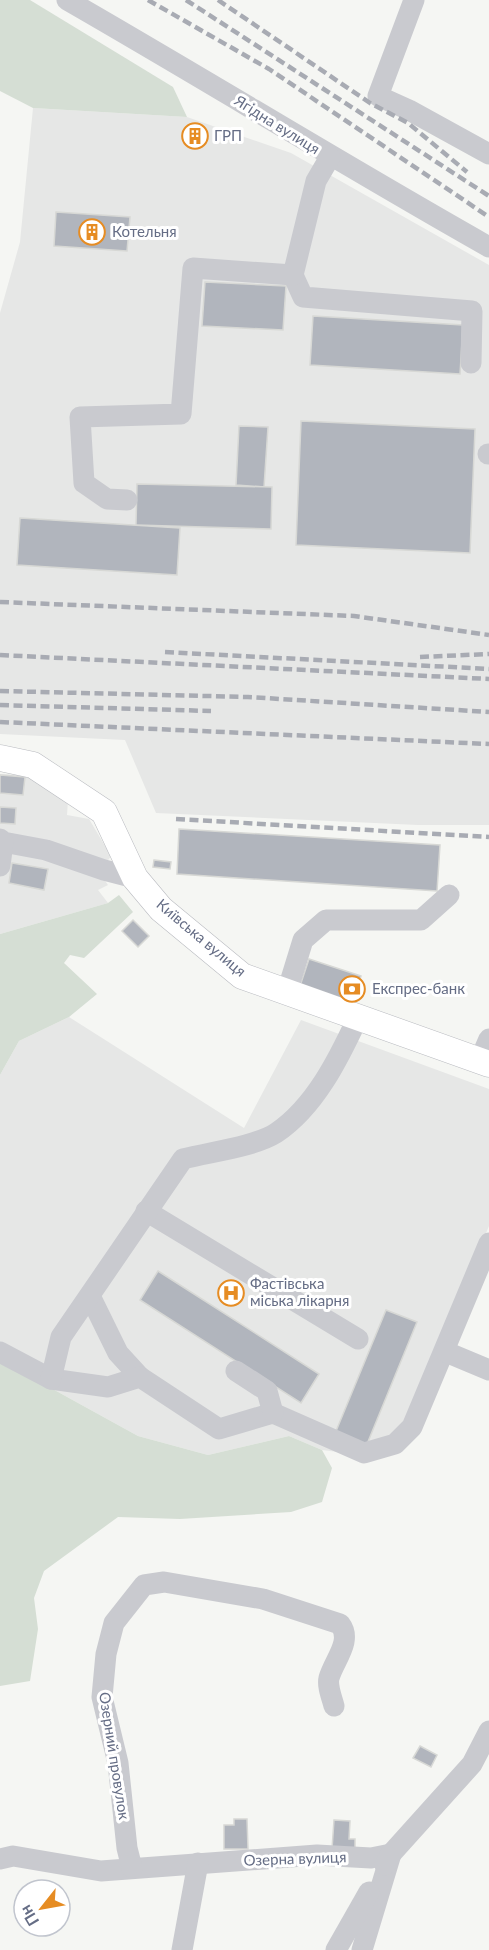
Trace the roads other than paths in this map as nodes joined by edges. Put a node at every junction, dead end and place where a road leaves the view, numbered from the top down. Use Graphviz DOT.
graph roads {
  1 [pos="67,0"];
  2 [pos="414,0"];
  3 [pos="489,154"];
  4 [pos="330,157"];
  5 [pos="489,247"];
  6 [pos="293,275"];
  7 [pos="471,363"];
  8 [pos="127,500"];
  9 [pos="0,758"];
  10 [pos="1,840"];
  11 [pos="0,866"];
  12 [pos="135,878"];
  13 [pos="449,895"];
  14 [pos="287,992"];
  15 [pos="358,1017"];
  16 [pos="486,1054"];
  17 [pos="146,1211"];
  18 [pos="489,1243"];
  19 [pos="90,1296"];
  20 [pos="358,1339"];
  21 [pos="0,1352"];
  22 [pos="446,1352"];
  23 [pos="489,1370"];
  24 [pos="236,1371"];
  25 [pos="140,1377"];
  26 [pos="51,1379"];
  27 [pos="273,1413"];
  28 [pos="334,1706"];
  29 [pos="489,1731"];
  30 [pos="391,1854"];
  31 [pos="0,1859"];
  32 [pos="198,1863"];
  33 [pos="132,1868"];
  34 [pos="182,1950"];
  35 [pos="336,1950"];
  36 [pos="362,1950"];
  1 -- 4 [label="street, Ягідна вулиця"];
  2 -- 3 [label="street"];
  4 -- 5 [label="street, Ягідна вулиця"];
  4 -- 6 [label="street"];
  6 -- 7 [label="street"];
  6 -- 8 [label="street"];
  9 -- 12 [label="main road, Київська вулиця"];
  10 -- 11 [label="street"];
  10 -- 12 [label="street"];
  12 -- 14 [label="main road, Київська вулиця"];
  13 -- 14 [label="street"];
  14 -- 15 [label="main road, Київська вулиця"];
  15 -- 16 [label="main road, Київська вулиця"];
  15 -- 17 [label="street"];
  17 -- 19 [label="street"];
  17 -- 20 [label="street"];
  18 -- 22 [label="street"];
  19 -- 25 [label="street"];
  19 -- 26 [label="street"];
  21 -- 26 [label="street"];
  22 -- 23 [label="street"];
  22 -- 27 [label="street"];
  24 -- 27 [label="street"];
  25 -- 26 [label="street"];
  25 -- 27 [label="street"];
  28 -- 33 [label="street, Озерний провулок"];
  29 -- 30 [label="street"];
  30 -- 32 [label="street, Озерна вулиця"];
  30 -- 35 [label="street"];
  30 -- 36 [label="street"];
  31 -- 33 [label="street, Озерна вулиця"];
  32 -- 33 [label="street, Озерна вулиця"];
  32 -- 34 [label="street"];
}
